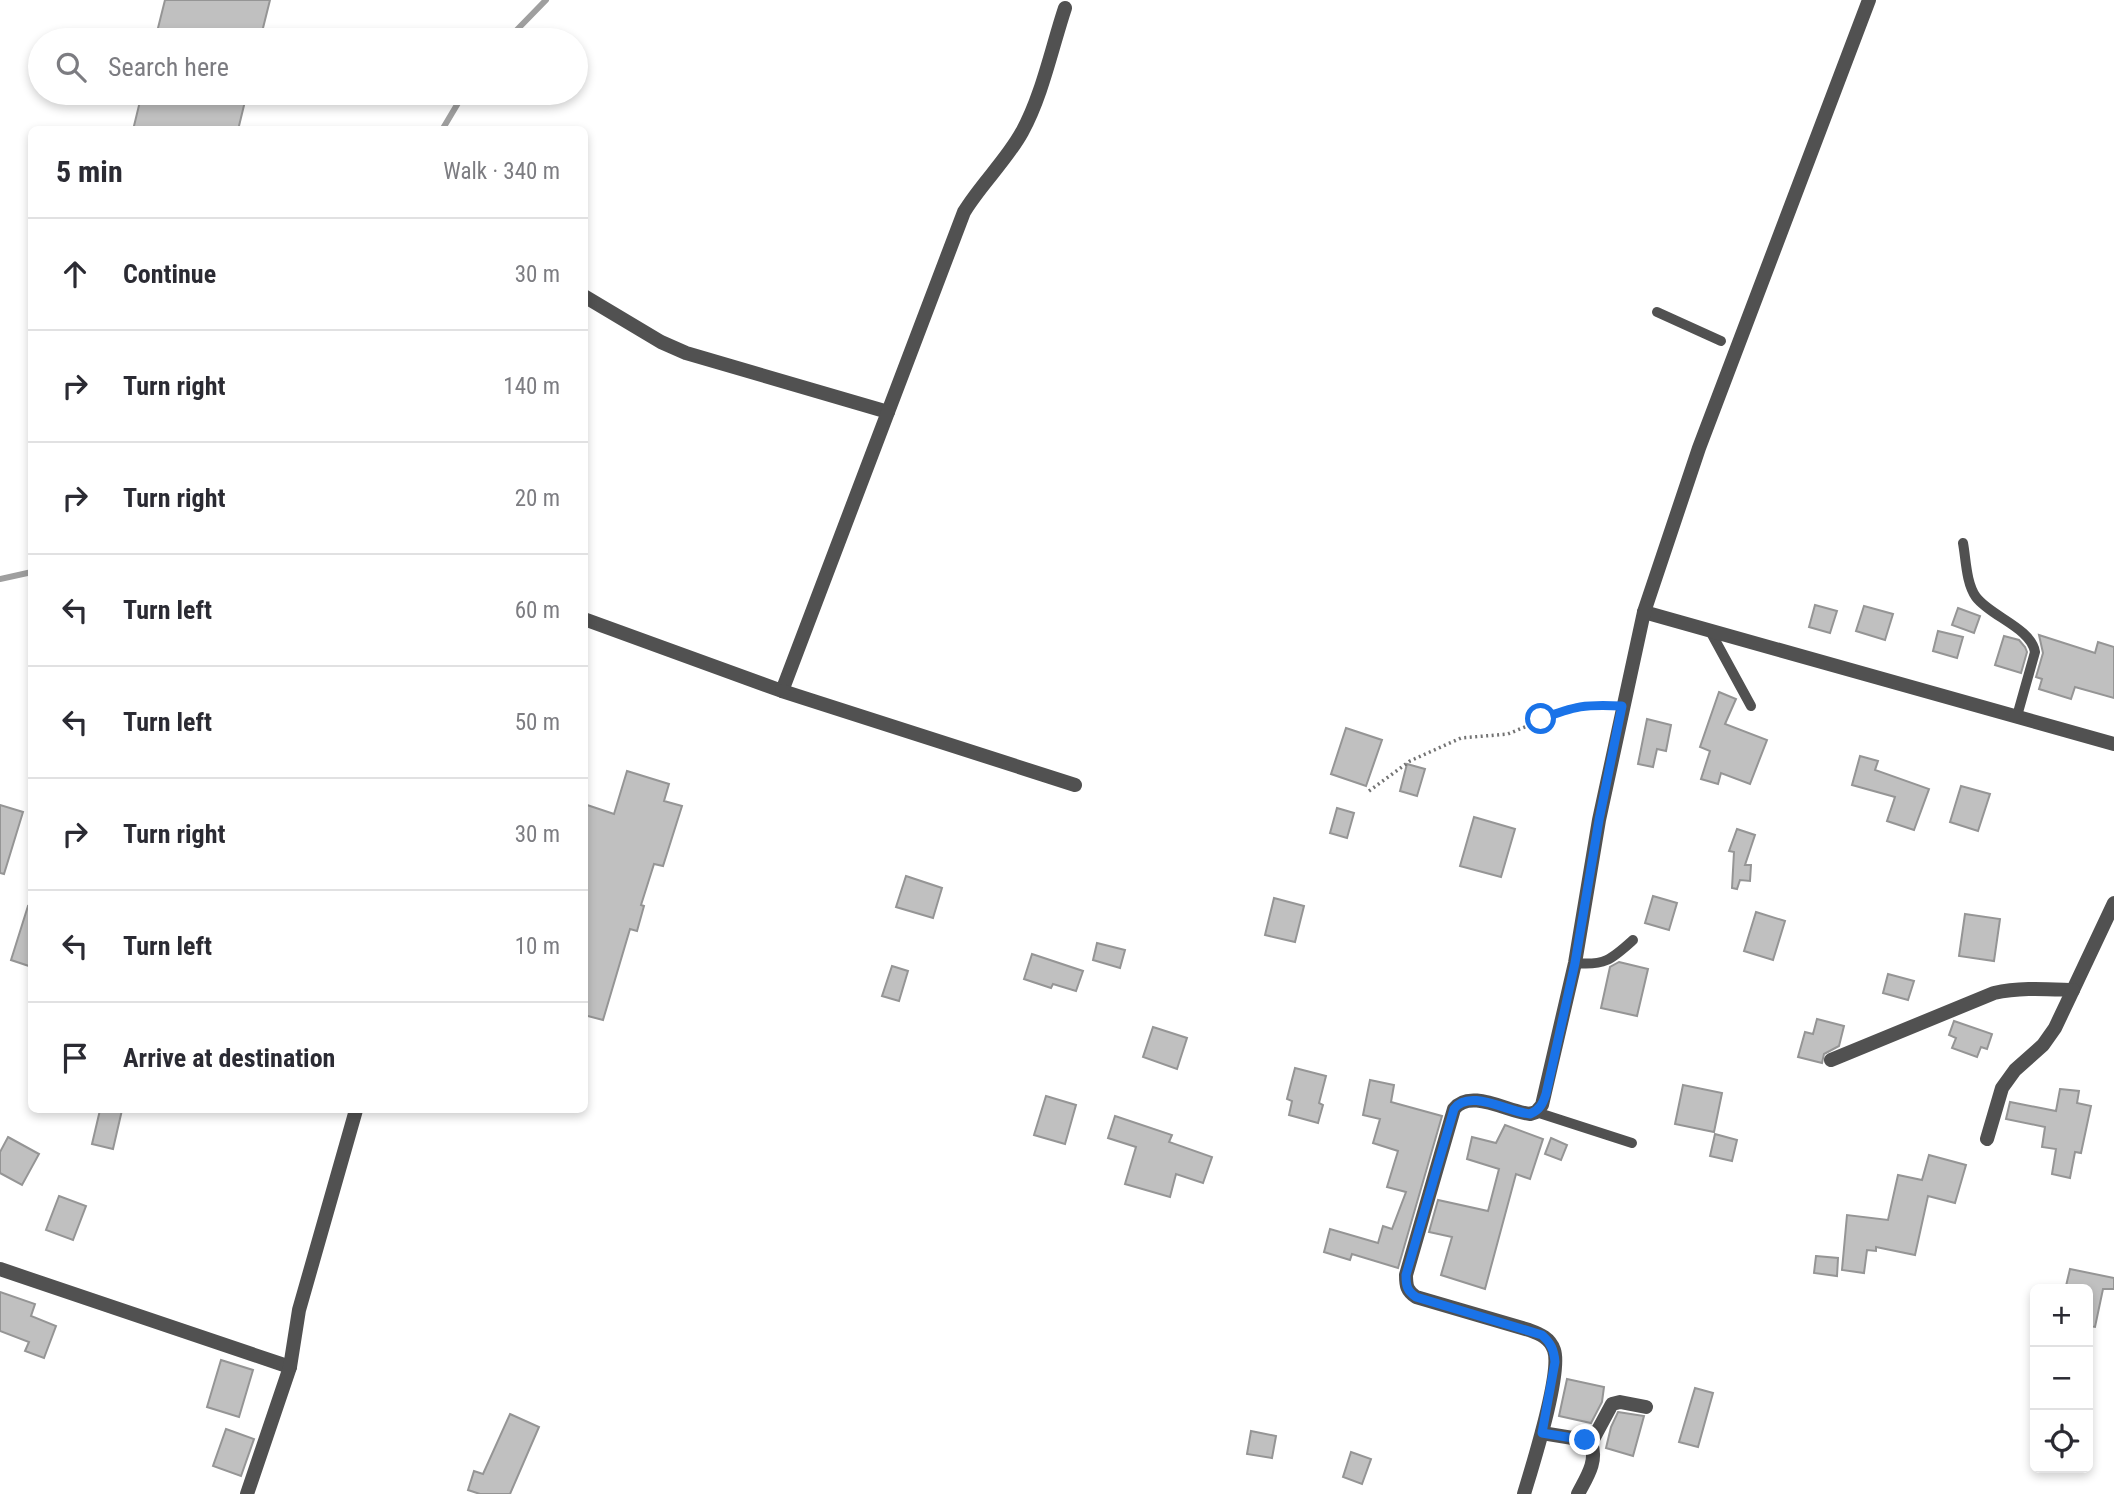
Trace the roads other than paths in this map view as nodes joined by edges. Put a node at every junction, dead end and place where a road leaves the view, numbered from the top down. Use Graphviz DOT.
graph roads {
  1 [pos="1869,0"];
  2 [pos="1065,8"];
  3 [pos="588,298"];
  4 [pos="1657,312"];
  5 [pos="1730,344"];
  6 [pos="888,412"];
  7 [pos="1964,543"];
  8 [pos="1644,612"];
  9 [pos="588,620"];
  10 [pos="1709,629"];
  11 [pos="782,691"];
  12 [pos="1751,706"];
  13 [pos="2017,716"];
  14 [pos="2114,744"];
  15 [pos="1075,785"];
  16 [pos="2114,903"];
  17 [pos="1633,940"];
  18 [pos="1575,963"];
  19 [pos="2073,990"];
  20 [pos="1831,1060"];
  21 [pos="1536,1112"];
  22 [pos="355,1113"];
  23 [pos="1987,1139"];
  24 [pos="1632,1143"];
  25 [pos="0,1269"];
  26 [pos="290,1367"];
  27 [pos="1646,1407"];
  28 [pos="1542,1433"];
  29 [pos="1591,1443"];
  30 [pos="247,1494"];
  31 [pos="1524,1494"];
  32 [pos="1578,1494"];
  1 -- 5 [label="street"];
  2 -- 6 [label="street"];
  3 -- 6 [label="street"];
  4 -- 5 [label="lane"];
  5 -- 8 [label="street"];
  6 -- 11 [label="street"];
  7 -- 13 [label="lane"];
  8 -- 10 [label="street"];
  8 -- 18 [label="street"];
  9 -- 11 [label="street"];
  10 -- 12 [label="lane"];
  10 -- 13 [label="street"];
  11 -- 15 [label="street"];
  13 -- 14 [label="street"];
  16 -- 19 [label="street"];
  17 -- 18 [label="lane"];
  18 -- 21 [label="street"];
  19 -- 20 [label="street"];
  19 -- 23 [label="street"];
  21 -- 24 [label="lane"];
  21 -- 28 [label="street"];
  22 -- 26 [label="street"];
  25 -- 26 [label="street"];
  26 -- 30 [label="street"];
  27 -- 29 [label="street"];
  28 -- 29 [label="street"];
  28 -- 31 [label="street"];
  29 -- 32 [label="street"];
}
